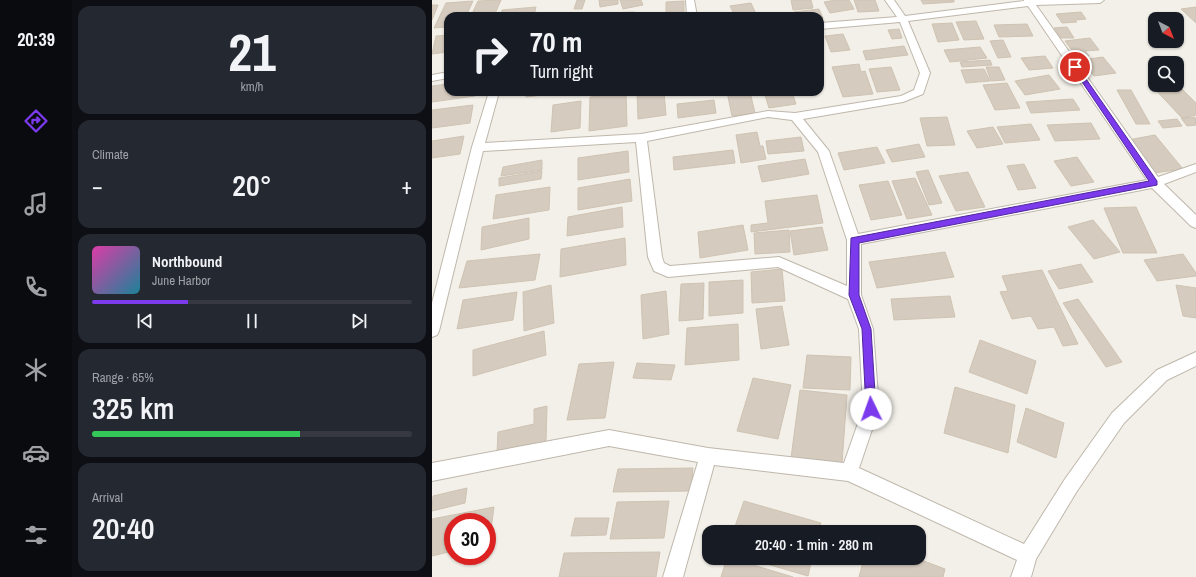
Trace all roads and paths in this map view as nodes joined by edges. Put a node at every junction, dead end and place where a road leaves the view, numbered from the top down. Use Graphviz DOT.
graph roads {
  1 [pos="690,0"];
  2 [pos="889,0"];
  3 [pos="1100,0"];
  4 [pos="1029,2"];
  5 [pos="692,12"];
  6 [pos="903,19"];
  7 [pos="824,26"];
  8 [pos="444,76"];
  9 [pos="432,78"];
  10 [pos="493,96"];
  11 [pos="795,117"];
  12 [pos="641,138"];
  13 [pos="478,147"];
  14 [pos="1196,168"];
  15 [pos="1155,183"];
  16 [pos="1196,223"];
  17 [pos="854,240"];
  18 [pos="854,295"];
  19 [pos="432,331"];
  20 [pos="1196,359"];
  21 [pos="708,456"];
  22 [pos="432,472"];
  23 [pos="849,472"];
  24 [pos="1028,555"];
  25 [pos="673,577"];
  26 [pos="1021,577"];
  1 -- 5 [label="street"];
  2 -- 6 [label="street"];
  3 -- 4 [label="street"];
  4 -- 6 [label="street"];
  4 -- 15 [label="street"];
  6 -- 7 [label="street"];
  6 -- 11 [label="street"];
  8 -- 9 [label="street"];
  10 -- 13 [label="street"];
  11 -- 12 [label="street"];
  11 -- 17 [label="street"];
  12 -- 13 [label="street"];
  12 -- 18 [label="street"];
  13 -- 19 [label="street"];
  14 -- 15 [label="street"];
  15 -- 16 [label="street"];
  15 -- 17 [label="street"];
  17 -- 18 [label="street"];
  18 -- 23 [label="street"];
  20 -- 24 [label="street"];
  21 -- 22 [label="street"];
  21 -- 23 [label="street"];
  21 -- 25 [label="street"];
  23 -- 24 [label="street"];
  24 -- 26 [label="street"];
}
